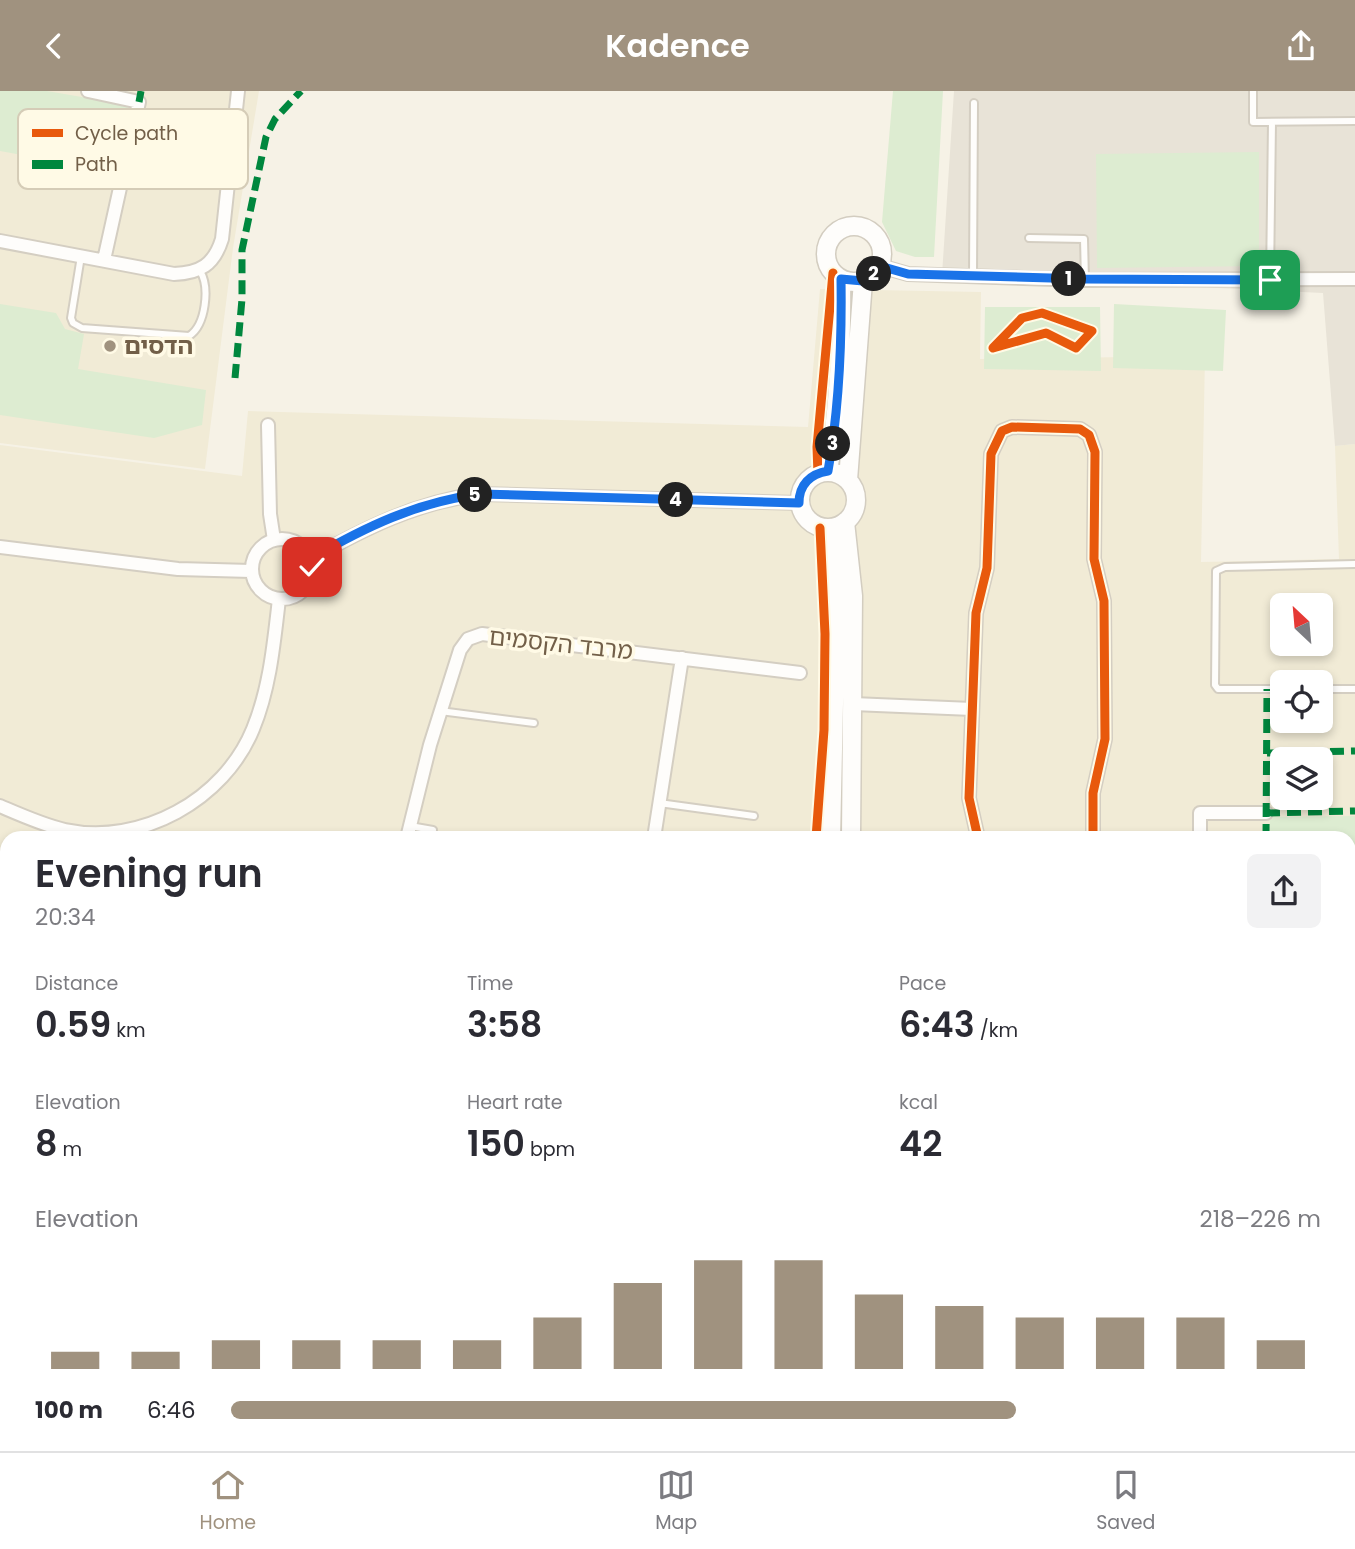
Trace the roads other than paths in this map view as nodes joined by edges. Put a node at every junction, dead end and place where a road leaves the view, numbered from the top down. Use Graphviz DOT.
graph roads {
  1 [pos="88,91"];
  2 [pos="237,91"];
  3 [pos="1253,91"];
  4 [pos="122,95"];
  5 [pos="140,96"];
  6 [pos="974,103"];
  7 [pos="235,109"];
  8 [pos="1355,121"];
  9 [pos="1272,122"];
  10 [pos="120,189"];
  11 [pos="227,189"];
  12 [pos="1029,238"];
  13 [pos="0,241"];
  14 [pos="81,256"];
  15 [pos="104,260"];
  16 [pos="880,266"];
  17 [pos="200,271"];
  18 [pos="973,276"];
  19 [pos="841,279"];
  20 [pos="1085,279"];
  21 [pos="1355,279"];
  22 [pos="1270,280"];
  23 [pos="863,281"];
  24 [pos="268,425"];
  25 [pos="828,471"];
  26 [pos="848,480"];
  27 [pos="799,503"];
  28 [pos="837,525"];
  29 [pos="274,540"];
  30 [pos="0,547"];
  31 [pos="310,559"];
  32 [pos="1355,564"];
  33 [pos="251,571"];
  34 [pos="279,599"];
  35 [pos="682,658"];
  36 [pos="800,673"];
  37 [pos="1270,689"];
  38 [pos="1333,689"];
  39 [pos="1355,689"];
  40 [pos="853,704"];
  41 [pos="972,709"];
  42 [pos="440,711"];
  43 [pos="534,723"];
  44 [pos="659,803"];
  45 [pos="0,806"];
  46 [pos="1266,813"];
  47 [pos="754,816"];
  48 [pos="82,831"];
  49 [pos="112,831"];
  50 [pos="408,831"];
  51 [pos="416,831"];
  52 [pos="433,831"];
  53 [pos="655,831"];
  54 [pos="831,831"];
  55 [pos="851,831"];
  56 [pos="977,831"];
  57 [pos="1093,831"];
  58 [pos="1200,831"];
  1 -- 4 [label="street"];
  2 -- 7 [label="street"];
  3 -- 9 [label="lane"];
  4 -- 5 [label="street"];
  6 -- 18 [label="lane"];
  8 -- 9 [label="lane"];
  9 -- 22 [label="lane"];
  10 -- 15 [label="street"];
  11 -- 17 [label="street"];
  12 -- 20 [label="lane"];
  13 -- 14 [label="street"];
  14 -- 15 [label="street"];
  14 -- 17 [label="lane"];
  15 -- 17 [label="street"];
  16 -- 18 [label="street"];
  16 -- 19 [label="street"];
  16 -- 23 [label="street"];
  18 -- 20 [label="street"];
  19 -- 23 [label="street"];
  19 -- 25 [label="street"];
  20 -- 22 [label="street"];
  21 -- 22 [label="street"];
  23 -- 26 [label="street"];
  24 -- 29 [label="street"];
  25 -- 26 [label="street"];
  25 -- 27 [label="street"];
  26 -- 28 [label="street"];
  27 -- 28 [label="street"];
  27 -- 31 [label="street"];
  28 -- 40 [label="street"];
  28 -- 54 [label="street"];
  29 -- 31 [label="street"];
  29 -- 33 [label="street"];
  30 -- 33 [label="street"];
  31 -- 34 [label="street"];
  32 -- 37 [label="lane"];
  33 -- 34 [label="street"];
  34 -- 49 [label="street"];
  35 -- 36 [label="street, מרבד הקסמים"];
  35 -- 42 [label="street, מרבד הקסמים"];
  35 -- 44 [label="street"];
  38 -- 39 [label="lane"];
  40 -- 41 [label="street"];
  40 -- 55 [label="street"];
  41 -- 56 [label="street"];
  41 -- 57 [label="street"];
  42 -- 43 [label="lane"];
  42 -- 50 [label="street, מרבד הקסמים"];
  44 -- 47 [label="lane"];
  44 -- 53 [label="street"];
  45 -- 48 [label="street"];
  46 -- 58 [label="street"];
  51 -- 52 [label="lane"];
}
